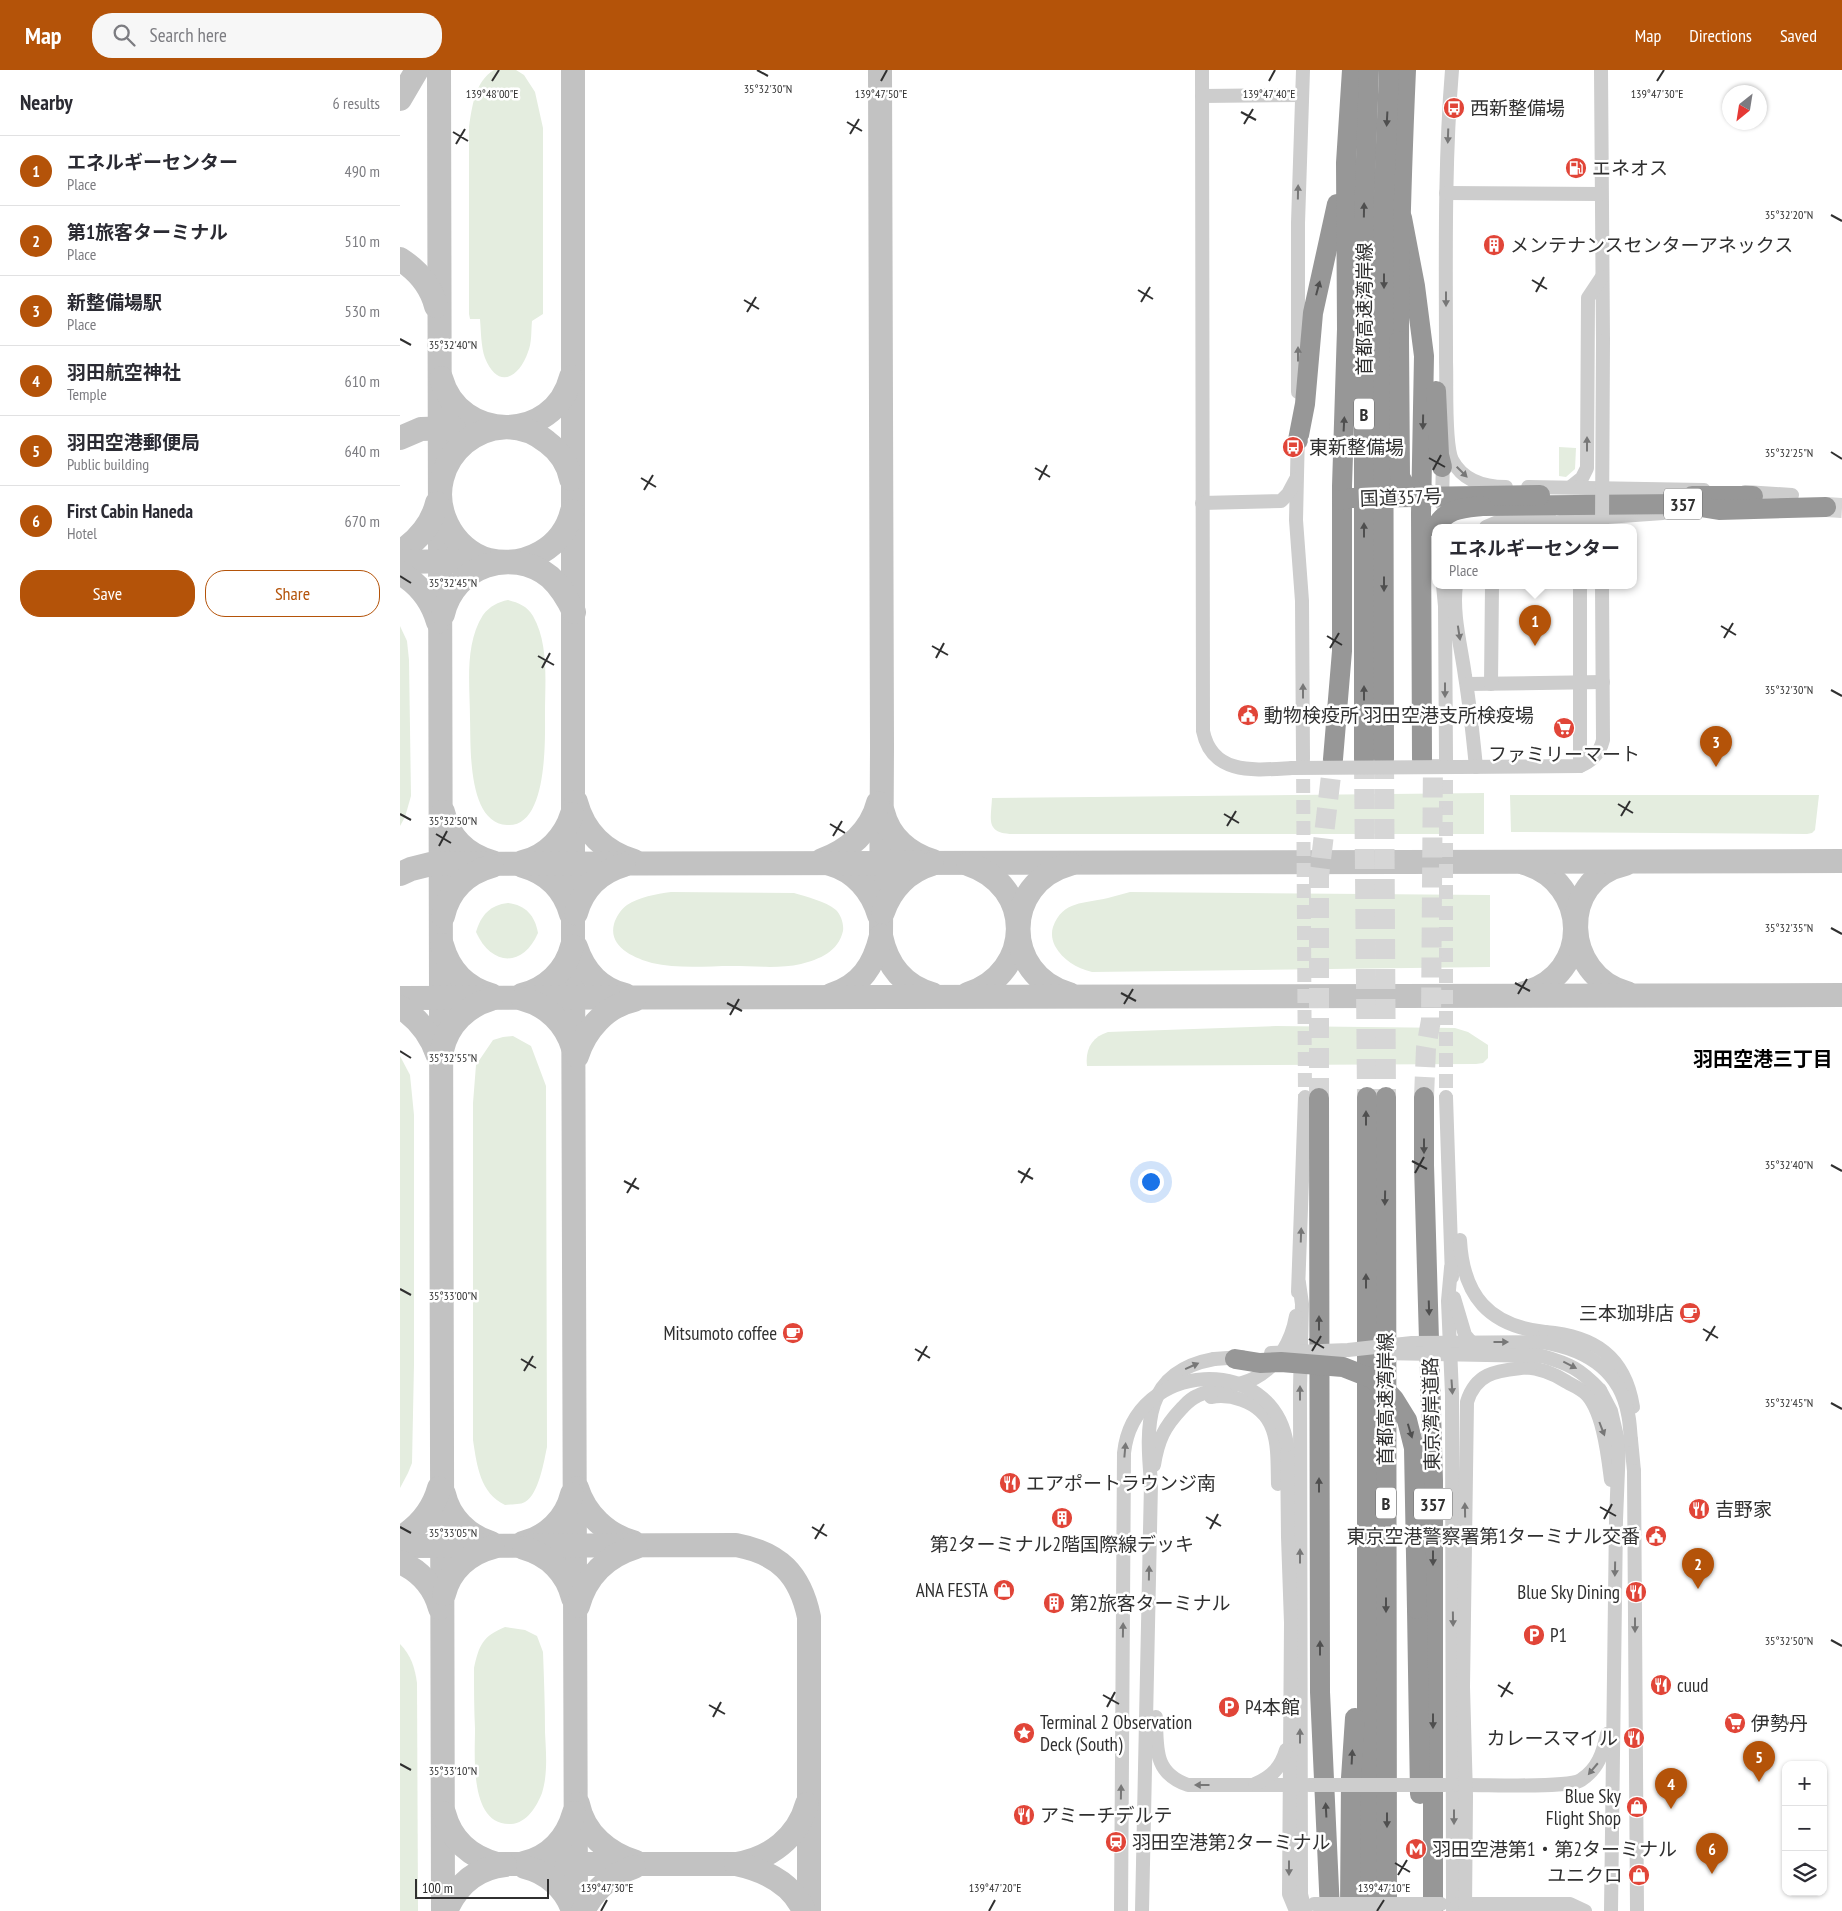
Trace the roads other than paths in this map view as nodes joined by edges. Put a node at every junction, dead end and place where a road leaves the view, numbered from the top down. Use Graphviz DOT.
graph roads {
  1 [pos="1202,70"];
  2 [pos="1303,70"];
  3 [pos="1352,70"];
  4 [pos="1370,70"];
  5 [pos="1389,70"];
  6 [pos="1406,70"];
  7 [pos="1452,70"];
  8 [pos="1601,70"];
  9 [pos="1301,95"];
  10 [pos="1202,96"];
  11 [pos="1346,163"];
  12 [pos="1446,193"];
  13 [pos="1601,194"];
  14 [pos="1402,218"];
  15 [pos="1602,277"];
  16 [pos="1415,286"];
  17 [pos="1446,393"];
  18 [pos="1298,440"];
  19 [pos="1442,467"];
  20 [pos="1297,476"];
  21 [pos="1572,486"];
  22 [pos="1792,495"];
  23 [pos="1452,496"];
  24 [pos="1342,500"];
  25 [pos="1540,500"];
  26 [pos="1202,505"];
  27 [pos="1484,506"];
  28 [pos="1719,510"];
  29 [pos="1580,519"];
  30 [pos="1296,520"];
  31 [pos="1439,524"];
  32 [pos="1442,524"];
  33 [pos="1493,524"];
  34 [pos="1548,524"];
  35 [pos="1602,524"];
  36 [pos="1435,589"];
  37 [pos="1443,589"];
  38 [pos="1447,589"];
  39 [pos="1455,589"];
  40 [pos="1492,589"];
  41 [pos="1580,589"];
  42 [pos="1602,589"];
  43 [pos="1445,606"];
  44 [pos="1603,682"];
  45 [pos="1581,683"];
  46 [pos="1467,684"];
  47 [pos="1492,684"];
  48 [pos="1303,758"];
  49 [pos="1333,759"];
  50 [pos="1434,759"];
  51 [pos="1580,766"];
  52 [pos="1476,767"];
  53 [pos="1424,1097"];
  54 [pos="1312,1098"];
  55 [pos="1452,1268"];
  56 [pos="1299,1284"];
  57 [pos="1348,1350"];
  58 [pos="1235,1359"];
  59 [pos="1530,1367"];
  60 [pos="1182,1408"];
  61 [pos="1631,1440"];
  62 [pos="1366,1470"];
  63 [pos="1151,1484"];
  64 [pos="1616,1520"];
  65 [pos="1288,1536"];
  66 [pos="1148,1657"];
  67 [pos="1613,1707"];
  68 [pos="1289,1742"];
  69 [pos="1465,1751"];
  70 [pos="1496,1784"];
  71 [pos="1251,1785"];
  72 [pos="1299,1785"];
  73 [pos="1455,1785"];
  74 [pos="1504,1904"];
  75 [pos="1309,1908"];
  76 [pos="1448,1908"];
  77 [pos="1388,1910"];
  78 [pos="1121,1911"];
  79 [pos="1142,1911"];
  80 [pos="1350,1911"];
  81 [pos="1367,1911"];
  82 [pos="1487,1911"];
  83 [pos="1585,1911"];
  84 [pos="1611,1911"];
  85 [pos="1637,1911"];
  1 -- 10 [label="street"];
  2 -- 9 [label="street"];
  3 -- 11 [label="highway"];
  5 -- 4 [label="highway, 首都高速湾岸線 / B, one-way"];
  6 -- 14 [label="highway"];
  7 -- 12 [label="street, one-way"];
  8 -- 13 [label="street"];
  9 -- 10 [label="street"];
  18 -- 9 [label="street, one-way"];
  10 -- 26 [label="street"];
  18 -- 11 [label="highway, one-way"];
  24 -- 11 [label="highway, one-way"];
  12 -- 13 [label="street"];
  12 -- 17 [label="street, one-way"];
  13 -- 15 [label="street"];
  14 -- 16 [label="highway"];
  14 -- 23 [label="highway, bridge"];
  21 -- 15 [label="street, one-way"];
  15 -- 35 [label="street, bridge"];
  16 -- 19 [label="highway"];
  16 -- 50 [label="highway, one-way"];
  17 -- 19 [label="street"];
  17 -- 21 [label="street, one-way"];
  18 -- 20 [label="street"];
  19 -- 32 [label="street"];
  20 -- 26 [label="street"];
  20 -- 30 [label="street"];
  21 -- 22 [label="street"];
  22 -- 25 [label="highway, 国道357号 / 357"];
  22 -- 28 [label="highway, 国道357号 / 357"];
  23 -- 24 [label="highway, 国道357号 / 357, bridge"];
  23 -- 25 [label="highway, 国道357号 / 357, bridge"];
  24 -- 27 [label="highway, 国道357号 / 357, bridge"];
  24 -- 49 [label="highway"];
  25 -- 27 [label="highway, 国道357号 / 357"];
  25 -- 28 [label="highway, 国道357号 / 357"];
  26 -- 30 [label="street"];
  26 -- 52 [label="street, bridge"];
  27 -- 31 [label="highway, 357, bridge"];
  28 -- 29 [label="street"];
  29 -- 33 [label="street"];
  29 -- 34 [label="street"];
  48 -- 30 [label="street, one-way"];
  36 -- 50 [label="highway, 357"];
  37 -- 43 [label="street"];
  38 -- 43 [label="street"];
  39 -- 46 [label="street, one-way"];
  40 -- 47 [label="street"];
  41 -- 45 [label="street"];
  42 -- 44 [label="street"];
  43 -- 50 [label="street, one-way"];
  44 -- 45 [label="street"];
  44 -- 51 [label="street"];
  45 -- 47 [label="street"];
  45 -- 51 [label="street"];
  46 -- 47 [label="street"];
  46 -- 52 [label="street"];
  51 -- 52 [label="street"];
  53 -- 76 [label="highway, 東京湾岸道路 / 357, one-way"];
  56 -- 54 [label="street, one-way"];
  75 -- 54 [label="highway, one-way"];
  55 -- 59 [label="street"];
  55 -- 61 [label="street, bridge"];
  55 -- 73 [label="street, one-way"];
  56 -- 60 [label="street"];
  72 -- 56 [label="street, one-way"];
  57 -- 58 [label="street, bridge"];
  57 -- 61 [label="street, one-way, bridge"];
  57 -- 64 [label="street, one-way, bridge"];
  63 -- 58 [label="street, one-way, bridge"];
  58 -- 76 [label="highway, one-way, bridge"];
  59 -- 64 [label="street, one-way"];
  69 -- 59 [label="street, one-way"];
  60 -- 63 [label="street"];
  60 -- 65 [label="street"];
  61 -- 85 [label="street, one-way, bridge"];
  62 -- 77 [label="highway, 首都高速湾岸線 / B, one-way"];
  80 -- 62 [label="highway, one-way"];
  62 -- 81 [label="highway, 首都高速湾岸線 / B"];
  66 -- 63 [label="street, one-way"];
  64 -- 67 [label="street, one-way"];
  65 -- 68 [label="street"];
  78 -- 65 [label="street, one-way, bridge"];
  71 -- 66 [label="street, one-way"];
  66 -- 79 [label="street"];
  67 -- 70 [label="street, one-way"];
  67 -- 84 [label="street"];
  68 -- 71 [label="street"];
  68 -- 72 [label="street"];
  69 -- 70 [label="street"];
  69 -- 73 [label="street"];
  70 -- 73 [label="street"];
  71 -- 72 [label="street"];
  72 -- 73 [label="street, bridge"];
  72 -- 75 [label="street"];
  73 -- 76 [label="street"];
  74 -- 76 [label="street"];
  74 -- 82 [label="street"];
  74 -- 83 [label="street"];
  75 -- 76 [label="street, bridge"];
}
